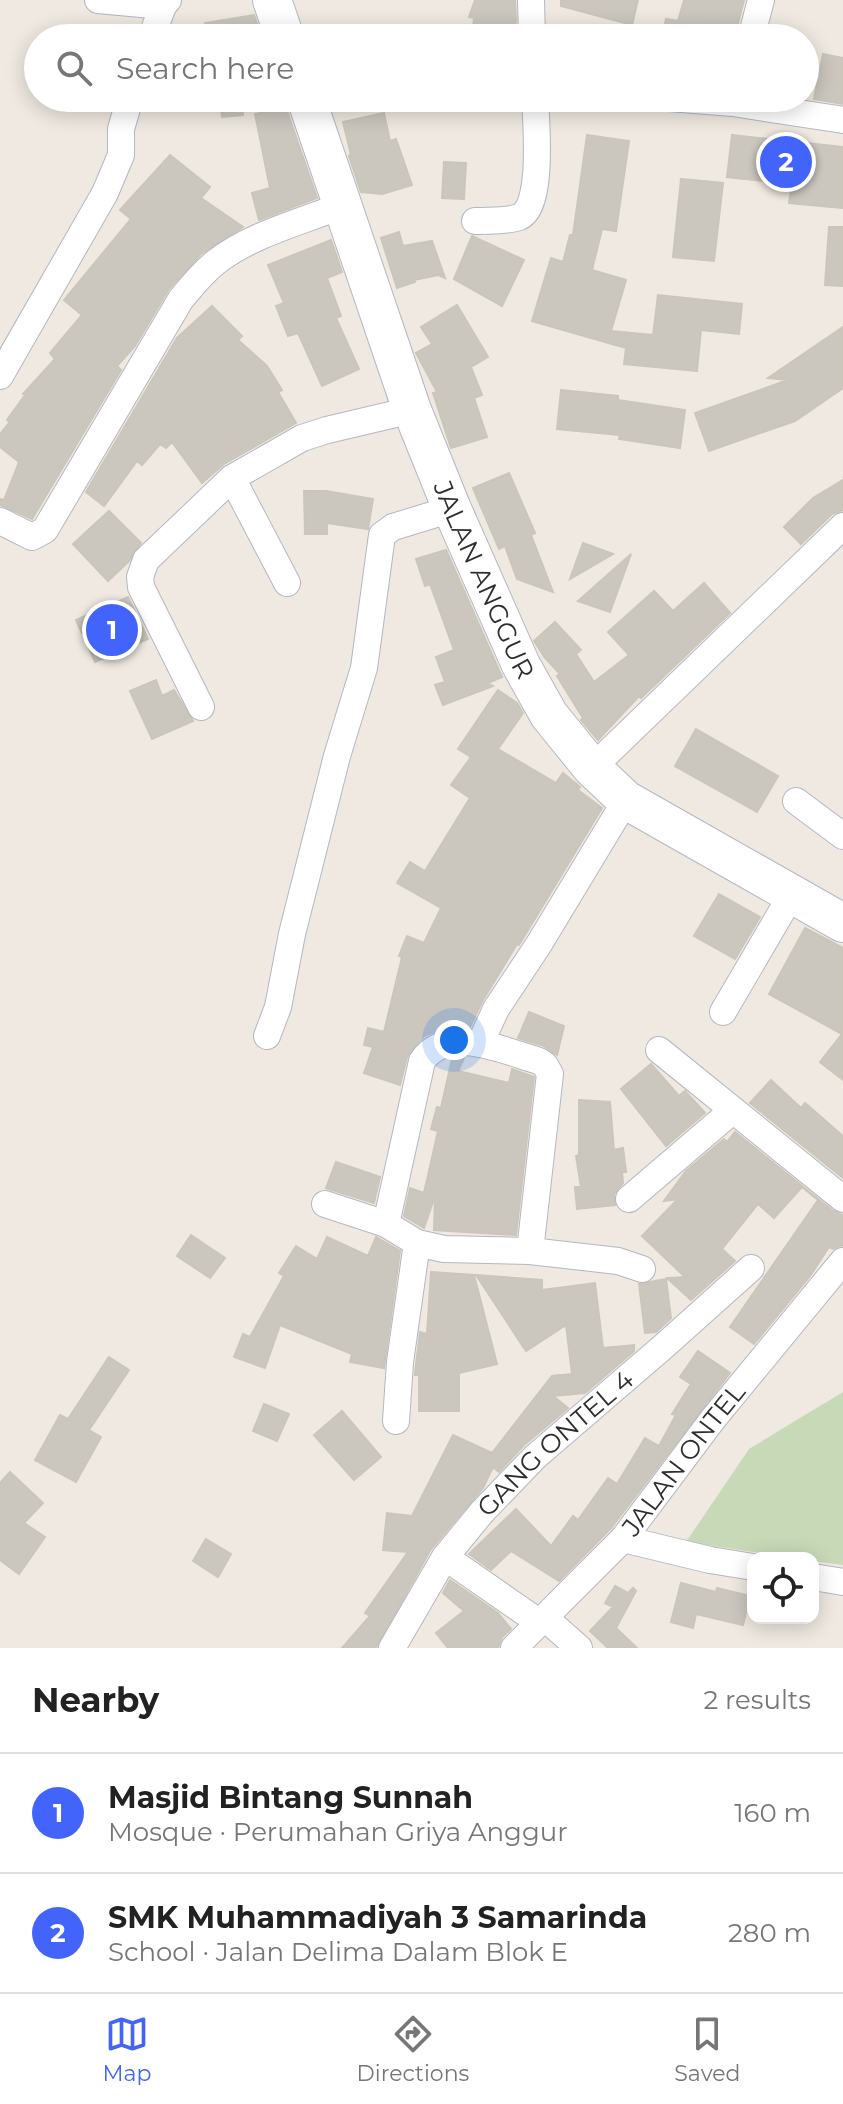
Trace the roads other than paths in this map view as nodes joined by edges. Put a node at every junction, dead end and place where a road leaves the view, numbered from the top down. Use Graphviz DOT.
graph roads {
  1 [pos="98,0"];
  2 [pos="272,0"];
  3 [pos="531,0"];
  4 [pos="761,0"];
  5 [pos="165,3"];
  6 [pos="157,24"];
  7 [pos="280,24"];
  8 [pos="532,24"];
  9 [pos="755,24"];
  10 [pos="126,112"];
  11 [pos="311,112"];
  12 [pos="536,112"];
  13 [pos="797,112"];
  14 [pos="843,120"];
  15 [pos="343,205"];
  16 [pos="475,221"];
  17 [pos="0,376"];
  18 [pos="412,410"];
  19 [pos="232,478"];
  20 [pos="452,509"];
  21 [pos="0,521"];
  22 [pos="843,526"];
  23 [pos="287,583"];
  24 [pos="201,707"];
  25 [pos="592,768"];
  26 [pos="626,800"];
  27 [pos="796,801"];
  28 [pos="843,836"];
  29 [pos="792,894"];
  30 [pos="843,923"];
  31 [pos="723,1012"];
  32 [pos="267,1036"];
  33 [pos="480,1044"];
  34 [pos="659,1050"];
  35 [pos="732,1111"];
  36 [pos="629,1199"];
  37 [pos="843,1199"];
  38 [pos="325,1204"];
  39 [pos="386,1224"];
  40 [pos="417,1243"];
  41 [pos="530,1251"];
  42 [pos="843,1261"];
  43 [pos="751,1268"];
  44 [pos="642,1269"];
  45 [pos="396,1421"];
  46 [pos="623,1539"];
  47 [pos="445,1557"];
  48 [pos="747,1566"];
  49 [pos="819,1578"];
  50 [pos="843,1582"];
  51 [pos="542,1621"];
  52 [pos="392,1648"];
  53 [pos="514,1648"];
  54 [pos="579,1648"];
  1 -- 5 [label="street"];
  2 -- 7 [label="street"];
  3 -- 8 [label="street"];
  4 -- 9 [label="street"];
  5 -- 6 [label="street"];
  10 -- 17 [label="street"];
  11 -- 15 [label="street, JALAN ANGGUR"];
  12 -- 16 [label="street"];
  13 -- 14 [label="street"];
  15 -- 18 [label="street, JALAN ANGGUR"];
  15 -- 21 [label="street"];
  18 -- 19 [label="street"];
  18 -- 20 [label="street, JALAN ANGGUR"];
  19 -- 23 [label="street"];
  19 -- 24 [label="street"];
  20 -- 25 [label="street, JALAN ANGGUR"];
  20 -- 32 [label="street"];
  22 -- 25 [label="street"];
  25 -- 26 [label="street, JALAN ANGGUR"];
  26 -- 29 [label="street, JALAN ANGGUR"];
  26 -- 33 [label="street"];
  27 -- 28 [label="street"];
  29 -- 30 [label="street, JALAN ANGGUR"];
  29 -- 31 [label="street"];
  33 -- 39 [label="street"];
  33 -- 41 [label="street"];
  34 -- 35 [label="street"];
  35 -- 36 [label="street"];
  35 -- 37 [label="street"];
  38 -- 39 [label="street"];
  39 -- 40 [label="street"];
  40 -- 41 [label="street"];
  40 -- 45 [label="street"];
  41 -- 44 [label="street"];
  42 -- 46 [label="street, JALAN ONTEL"];
  43 -- 47 [label="street, GANG ONTEL 4"];
  46 -- 48 [label="street"];
  46 -- 51 [label="street, JALAN ONTEL"];
  47 -- 51 [label="street"];
  47 -- 52 [label="street, GANG ONTEL 4"];
  49 -- 50 [label="street"];
  51 -- 53 [label="street, JALAN ONTEL"];
  51 -- 54 [label="street"];
}
